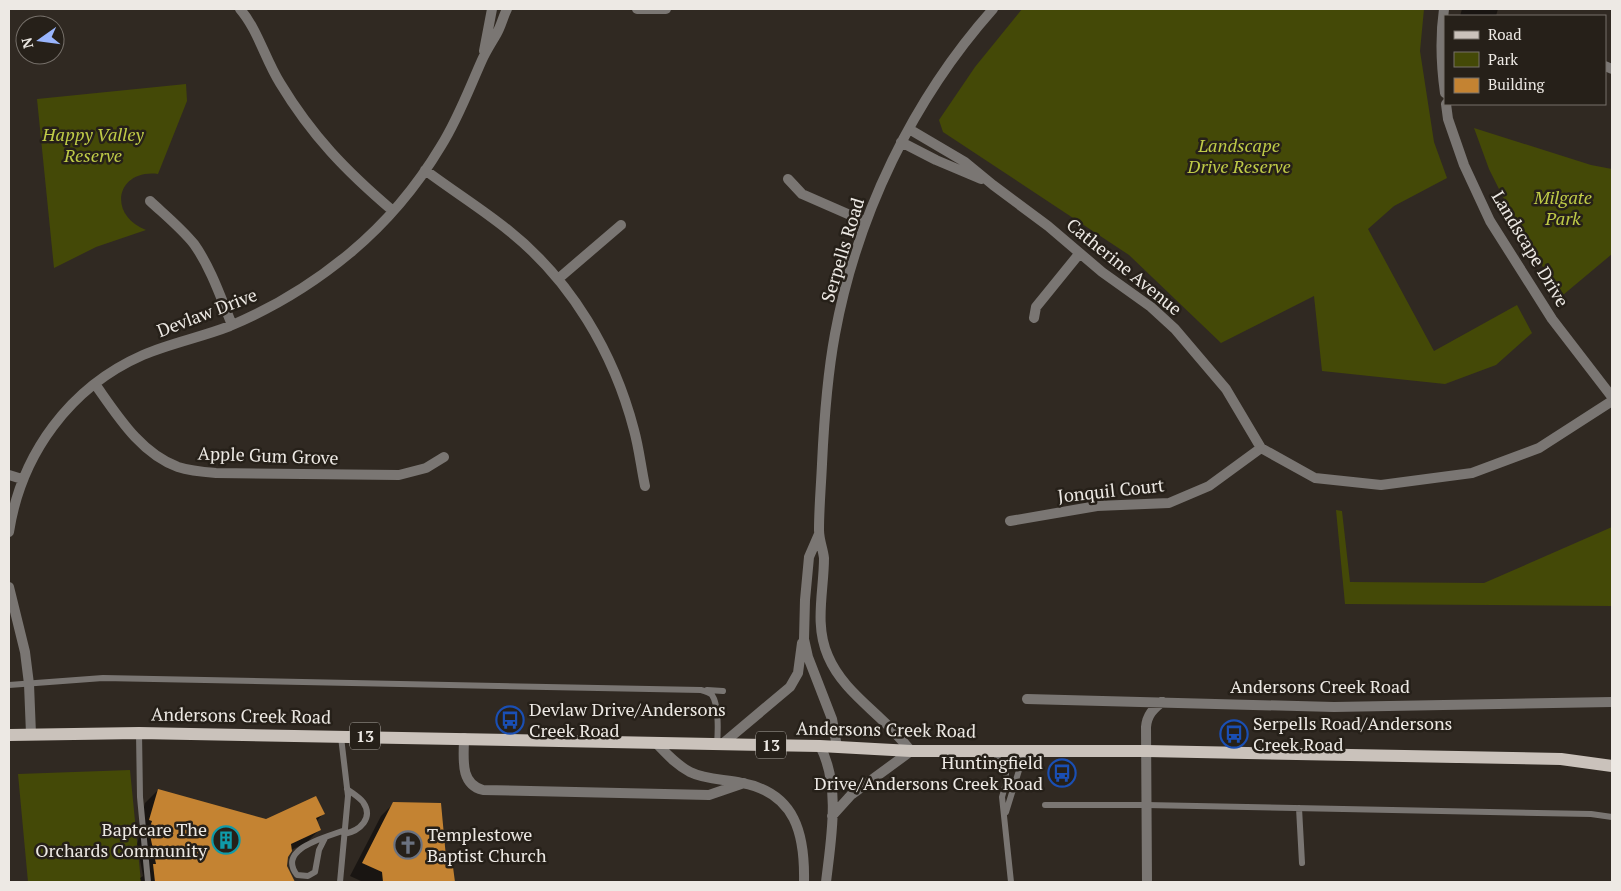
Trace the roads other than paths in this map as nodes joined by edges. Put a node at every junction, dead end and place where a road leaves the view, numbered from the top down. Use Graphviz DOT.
graph roads {
  1 [pos="240,9"];
  2 [pos="492,9"];
  3 [pos="507,9"];
  4 [pos="637,9"];
  5 [pos="666,9"];
  6 [pos="993,9"];
  7 [pos="1444,9"];
  8 [pos="1443,30"];
  9 [pos="483,57"];
  10 [pos="1444,88"];
  11 [pos="1446,105"];
  12 [pos="909,129"];
  13 [pos="902,142"];
  14 [pos="425,170"];
  15 [pos="788,180"];
  16 [pos="993,185"];
  17 [pos="150,201"];
  18 [pos="393,211"];
  19 [pos="866,222"];
  20 [pos="622,225"];
  21 [pos="1079,254"];
  22 [pos="558,280"];
  23 [pos="1034,318"];
  24 [pos="232,325"];
  25 [pos="94,384"];
  26 [pos="1612,397"];
  27 [pos="1612,401"];
  28 [pos="1260,448"];
  29 [pos="444,457"];
  30 [pos="9,475"];
  31 [pos="22,479"];
  32 [pos="644,486"];
  33 [pos="13,494"];
  34 [pos="1010,521"];
  35 [pos="9,532"];
  36 [pos="819,533"];
  37 [pos="9,587"];
  38 [pos="820,609"];
  39 [pos="804,610"];
  40 [pos="804,628"];
  41 [pos="29,684"];
  42 [pos="9,685"];
  43 [pos="701,690"];
  44 [pos="723,691"];
  45 [pos="1028,699"];
  46 [pos="1162,702"];
  47 [pos="1612,702"];
  48 [pos="139,732"];
  49 [pos="31,734"];
  50 [pos="9,735"];
  51 [pos="340,735"];
  52 [pos="464,738"];
  53 [pos="655,742"];
  54 [pos="719,745"];
  55 [pos="820,746"];
  56 [pos="837,747"];
  57 [pos="994,750"];
  58 [pos="911,751"];
  59 [pos="1024,751"];
  60 [pos="1147,751"];
  61 [pos="1612,766"];
  62 [pos="744,783"];
  63 [pos="347,789"];
  64 [pos="1146,804"];
  65 [pos="1045,805"];
  66 [pos="1299,808"];
  67 [pos="832,816"];
  68 [pos="1005,816"];
  69 [pos="1612,817"];
  70 [pos="345,832"];
  71 [pos="325,838"];
  72 [pos="1302,863"];
  73 [pos="148,882"];
  74 [pos="340,882"];
  75 [pos="804,882"];
  76 [pos="826,882"];
  77 [pos="1011,882"];
  78 [pos="1147,882"];
  1 -- 18 [label="street"];
  2 -- 9 [label="street, Devlaw Drive"];
  3 -- 9 [label="street, Devlaw Drive"];
  4 -- 5 [label="street"];
  6 -- 12 [label="street, Serpells Road"];
  7 -- 8 [label="street"];
  8 -- 10 [label="street"];
  9 -- 14 [label="street, Devlaw Drive"];
  11 -- 26 [label="street, Landscape Drive"];
  12 -- 13 [label="street, Serpells Road"];
  12 -- 16 [label="street, Catherine Avenue"];
  13 -- 16 [label="street, Catherine Avenue"];
  13 -- 19 [label="street, Serpells Road"];
  14 -- 18 [label="street, Devlaw Drive"];
  14 -- 22 [label="street"];
  15 -- 19 [label="street"];
  16 -- 21 [label="street, Catherine Avenue"];
  17 -- 24 [label="street"];
  18 -- 24 [label="street, Devlaw Drive"];
  19 -- 36 [label="street, Serpells Road"];
  20 -- 22 [label="street"];
  21 -- 23 [label="street"];
  21 -- 28 [label="street, Catherine Avenue"];
  22 -- 32 [label="street"];
  24 -- 25 [label="street, Devlaw Drive"];
  25 -- 29 [label="street, Apple Gum Grove"];
  25 -- 31 [label="street, Devlaw Drive"];
  27 -- 28 [label="street"];
  28 -- 34 [label="street, Jonquil Court"];
  30 -- 31 [label="street"];
  31 -- 33 [label="street, Devlaw Drive"];
  33 -- 35 [label="street, Devlaw Drive"];
  36 -- 38 [label="street, Serpells Road"];
  36 -- 39 [label="street, Serpells Road"];
  37 -- 41 [label="street"];
  38 -- 39 [label="street"];
  38 -- 58 [label="street, Serpells Road"];
  39 -- 40 [label="street, Serpells Road"];
  40 -- 54 [label="street, Serpells Road"];
  40 -- 56 [label="street, Serpells Road"];
  41 -- 42 [label="lane"];
  41 -- 43 [label="lane"];
  41 -- 49 [label="street"];
  43 -- 44 [label="lane"];
  43 -- 54 [label="lane"];
  45 -- 46 [label="street, Andersons Creek Road"];
  46 -- 47 [label="street, Andersons Creek Road"];
  46 -- 60 [label="street"];
  48 -- 49 [label="main road, Andersons Creek Road / 13"];
  48 -- 51 [label="main road, Andersons Creek Road / 13"];
  48 -- 73 [label="lane"];
  49 -- 50 [label="main road, Andersons Creek Road / 13"];
  51 -- 52 [label="main road, Andersons Creek Road / 13"];
  51 -- 63 [label="lane"];
  52 -- 53 [label="main road, Andersons Creek Road / 13"];
  52 -- 62 [label="street"];
  53 -- 54 [label="main road, Andersons Creek Road / 13"];
  53 -- 62 [label="street"];
  54 -- 55 [label="main road, Andersons Creek Road / 13"];
  55 -- 56 [label="main road, Andersons Creek Road / 13"];
  55 -- 67 [label="street"];
  56 -- 58 [label="main road, Andersons Creek Road / 13"];
  57 -- 58 [label="main road, Andersons Creek Road / 13"];
  57 -- 59 [label="main road, Andersons Creek Road / 13"];
  57 -- 68 [label="lane"];
  58 -- 67 [label="street"];
  59 -- 60 [label="main road, Andersons Creek Road / 13"];
  59 -- 68 [label="lane"];
  60 -- 61 [label="main road, Andersons Creek Road / 13"];
  60 -- 64 [label="street"];
  62 -- 75 [label="street"];
  63 -- 70 [label="lane"];
  63 -- 70 [label="lane"];
  64 -- 65 [label="lane"];
  64 -- 66 [label="lane"];
  64 -- 78 [label="street"];
  66 -- 69 [label="lane"];
  66 -- 72 [label="lane"];
  67 -- 76 [label="street"];
  68 -- 77 [label="lane"];
  70 -- 71 [label="lane"];
  70 -- 74 [label="lane"];
  71 -- 71 [label="lane"];
}
